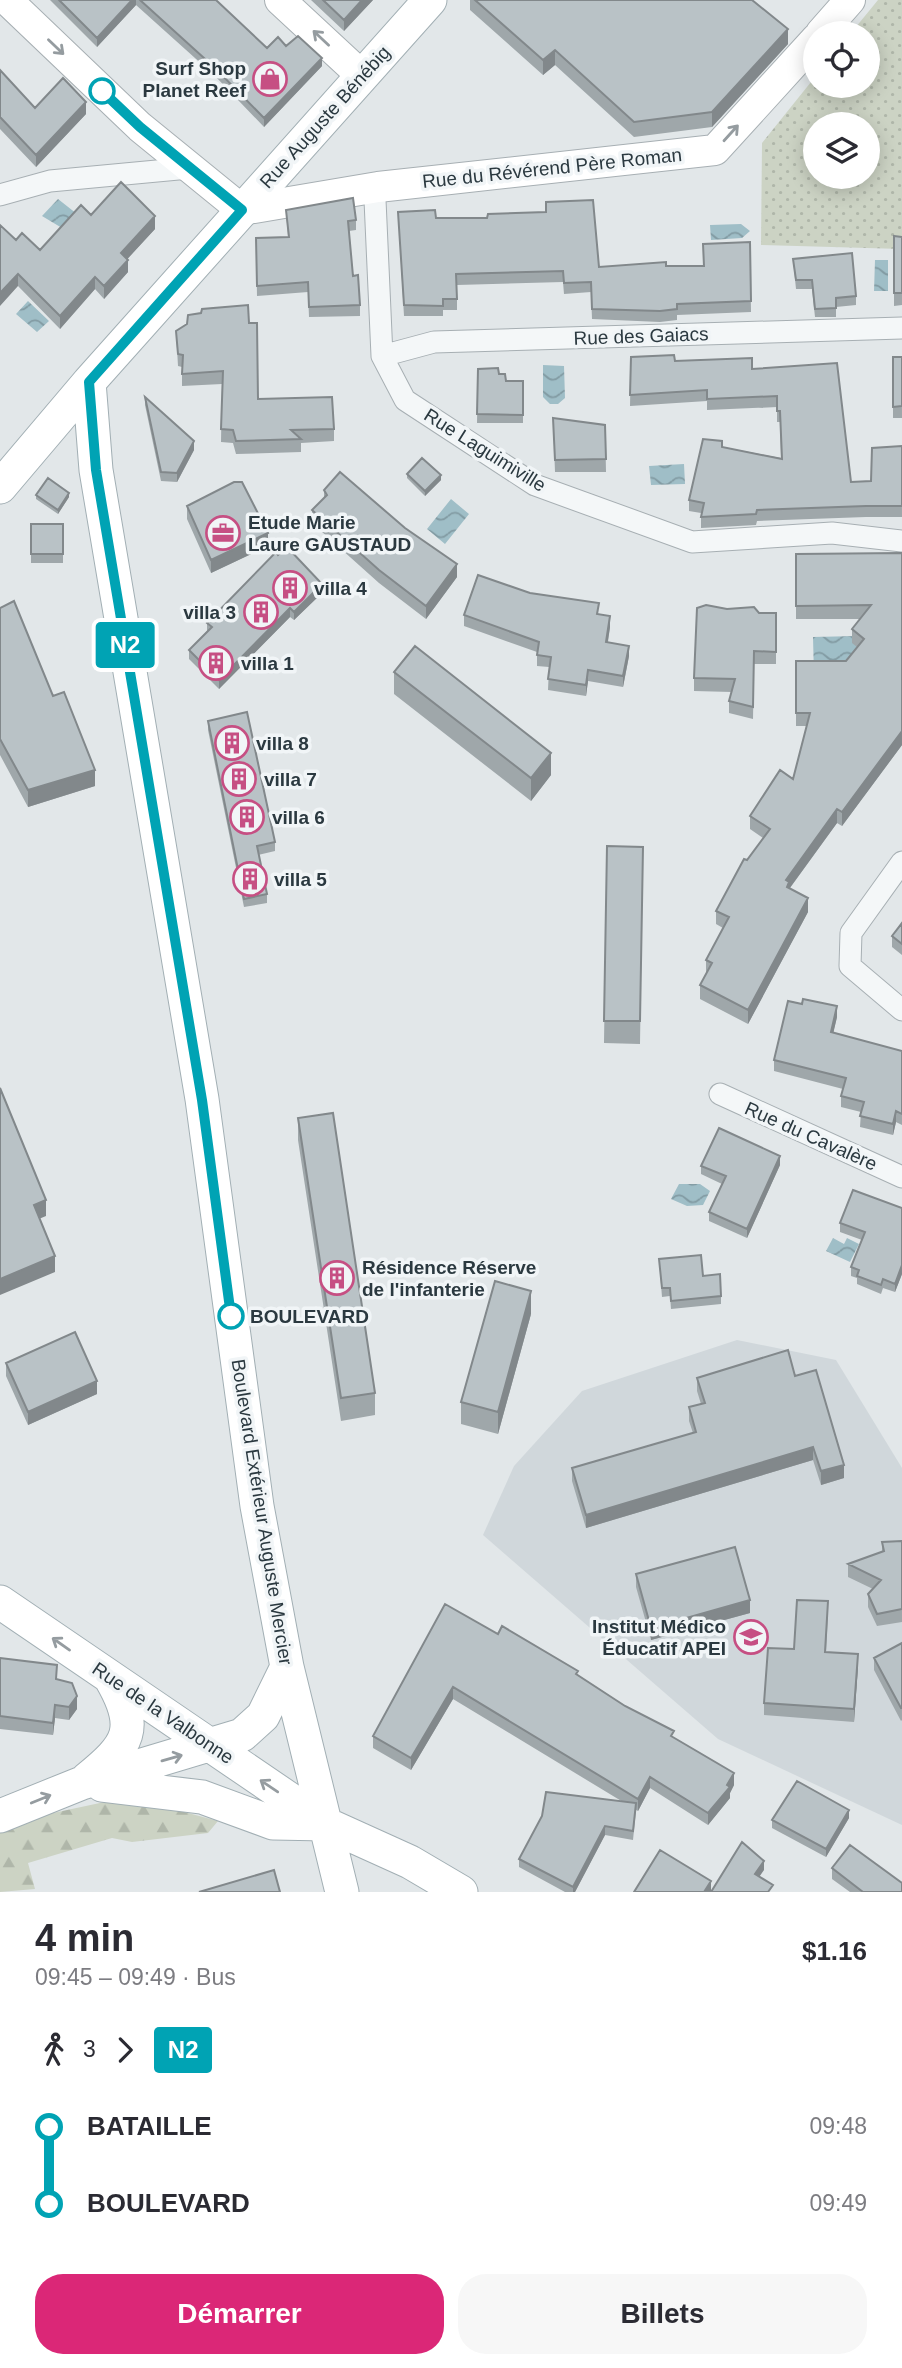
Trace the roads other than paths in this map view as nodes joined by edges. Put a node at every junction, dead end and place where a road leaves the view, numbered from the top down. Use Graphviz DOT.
graph roads {
  1 [pos="7,0"];
  2 [pos="280,0"];
  3 [pos="430,0"];
  4 [pos="850,0"];
  5 [pos="832,21"];
  6 [pos="803,53"];
  7 [pos="362,76"];
  8 [pos="189,168"];
  9 [pos="378,187"];
  10 [pos="0,195"];
  11 [pos="242,210"];
  12 [pos="902,328"];
  13 [pos="382,356"];
  14 [pos="89,382"];
  15 [pos="24,456"];
  16 [pos="96,470"];
  17 [pos="0,487"];
  18 [pos="902,541"];
  19 [pos="902,862"];
  20 [pos="902,1010"];
  21 [pos="720,1094"];
  22 [pos="902,1177"];
  23 [pos="0,1602"];
  24 [pos="287,1667"];
  25 [pos="111,1679"];
  26 [pos="211,1746"];
  27 [pos="82,1783"];
  28 [pos="0,1816"];
  29 [pos="326,1824"];
  30 [pos="342,1892"];
  31 [pos="461,1892"];
  1 -- 8 [label="street, one-way"];
  7 -- 2 [label="street, one-way"];
  3 -- 7 [label="main road, Rue Auguste Bénébig"];
  4 -- 5 [label="street"];
  9 -- 6 [label="street, Rue du Révérend Père Roman, one-way"];
  7 -- 11 [label="main road, Rue Auguste Bénébig"];
  8 -- 10 [label="street"];
  8 -- 11 [label="street"];
  9 -- 11 [label="street, Rue du Révérend Père Roman"];
  9 -- 13 [label="street, Rue Laguimiville"];
  11 -- 14 [label="main road, Rue Auguste Bénébig"];
  12 -- 13 [label="street, Rue des Gaiacs"];
  13 -- 18 [label="street, Rue Laguimiville"];
  14 -- 15 [label="main road, Rue Auguste Bénébig"];
  14 -- 16 [label="main road, Boulevard Extérieur Auguste Mercier"];
  15 -- 16 [label="main road"];
  15 -- 17 [label="main road, Rue Auguste Bénébig"];
  16 -- 24 [label="main road, Boulevard Extérieur Auguste Mercier"];
  19 -- 20 [label="street"];
  21 -- 22 [label="street, Rue du Cavalère"];
  25 -- 23 [label="main road, Rue de la Valbonne, one-way"];
  24 -- 26 [label="main road"];
  24 -- 29 [label="main road, Boulevard Extérieur Auguste Mercier"];
  25 -- 26 [label="main road, Rue de la Valbonne"];
  25 -- 27 [label="main road"];
  27 -- 26 [label="main road, one-way"];
  29 -- 26 [label="main road, Rue de la Valbonne, one-way"];
  28 -- 27 [label="main road, one-way"];
  27 -- 29 [label="main road"];
  29 -- 30 [label="main road, Boulevard Extérieur Auguste Mercier"];
  29 -- 31 [label="main road"];
}
